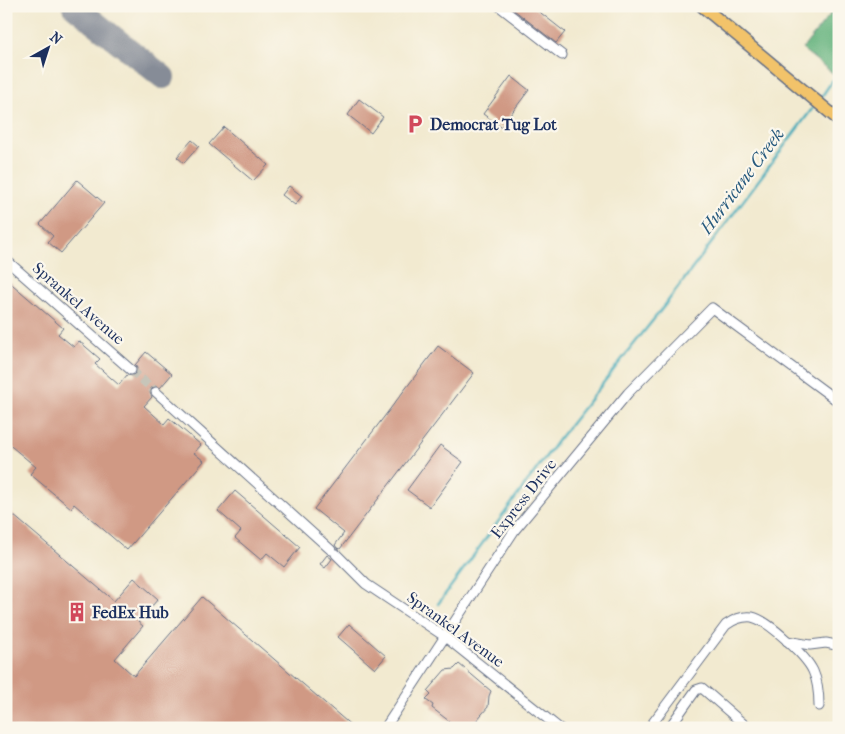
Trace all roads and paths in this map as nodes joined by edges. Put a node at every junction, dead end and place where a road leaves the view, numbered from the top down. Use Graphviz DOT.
graph roads {
  1 [pos="499,6"];
  2 [pos="702,6"];
  3 [pos="562,55"];
  4 [pos="839,120"];
  5 [pos="6,260"];
  6 [pos="131,370"];
  7 [pos="156,392"];
  8 [pos="839,402"];
  9 [pos="444,636"];
  10 [pos="787,641"];
  11 [pos="837,644"];
  12 [pos="819,706"];
  13 [pos="385,728"];
  14 [pos="559,728"];
  15 [pos="650,728"];
  16 [pos="668,728"];
  17 [pos="748,728"];
  1 -- 3 [label="street"];
  2 -- 4 [label="main road"];
  5 -- 6 [label="street, Sprankel Avenue"];
  7 -- 9 [label="street, Sprankel Avenue"];
  8 -- 9 [label="street, Express Drive"];
  9 -- 13 [label="street, Express Drive"];
  9 -- 14 [label="street, Sprankel Avenue"];
  10 -- 11 [label="street"];
  10 -- 12 [label="street"];
  10 -- 15 [label="street"];
  16 -- 17 [label="street"];
}
